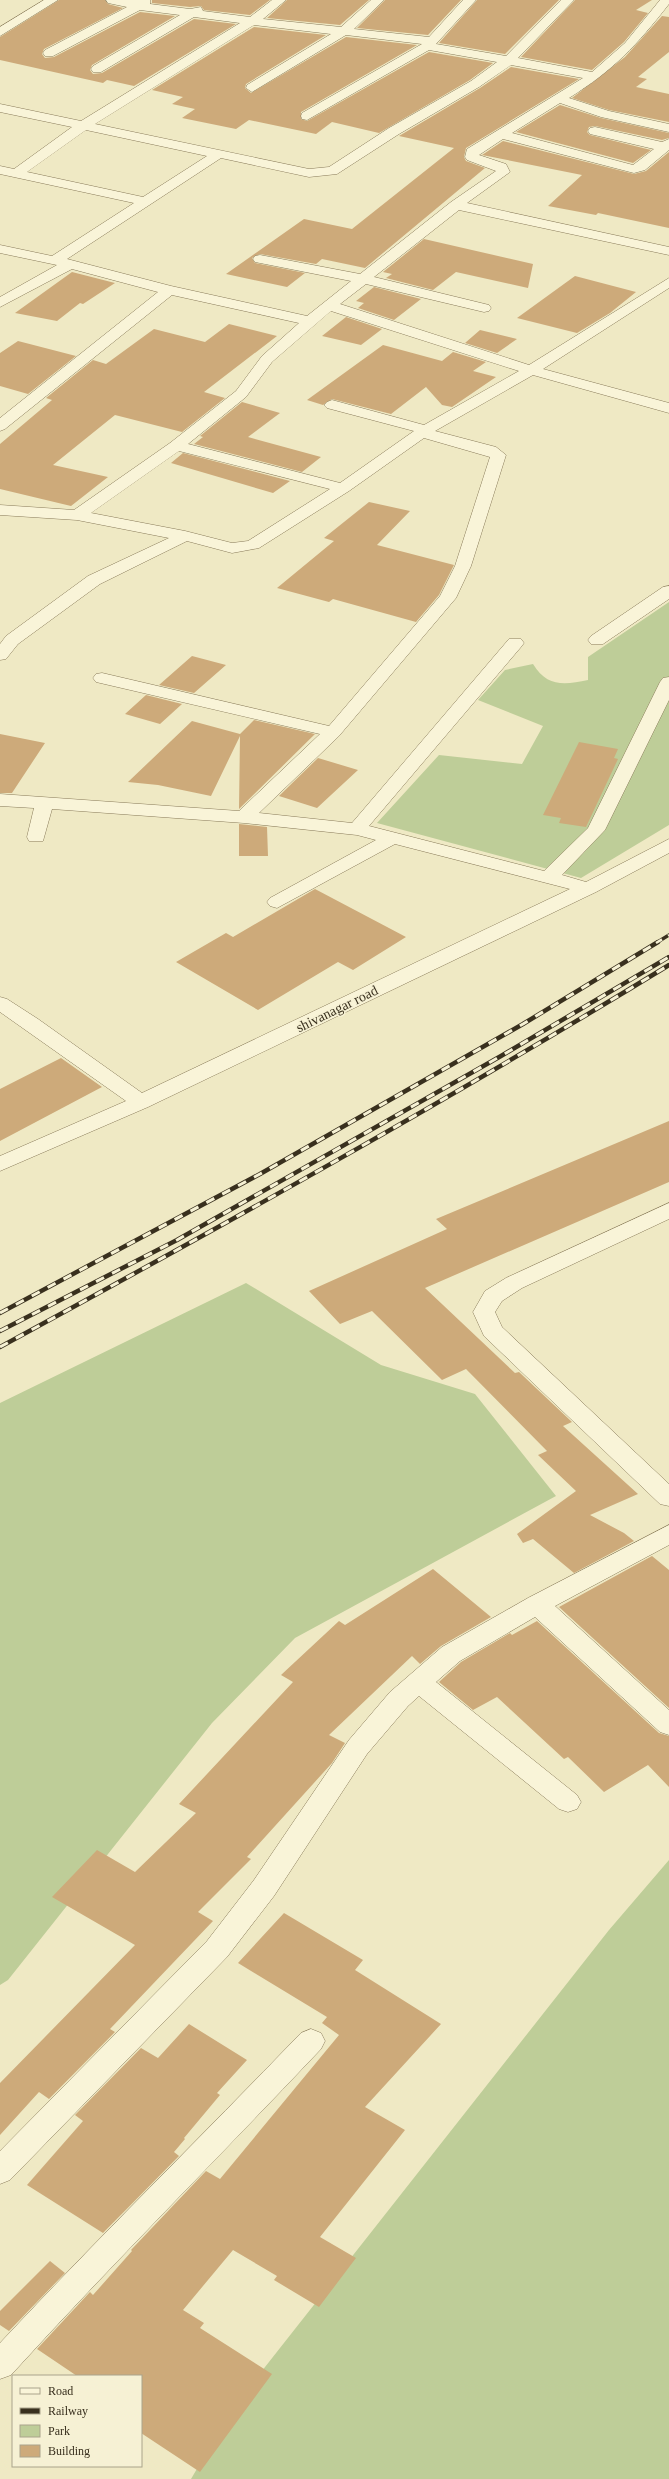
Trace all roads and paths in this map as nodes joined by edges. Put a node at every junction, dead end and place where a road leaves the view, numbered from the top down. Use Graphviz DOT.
graph roads {
  1 [pos="52,0"];
  2 [pos="112,0"];
  3 [pos="280,0"];
  4 [pos="378,0"];
  5 [pos="470,0"];
  6 [pos="568,0"];
  7 [pos="666,0"];
  8 [pos="144,3"];
  9 [pos="205,4"];
  10 [pos="194,13"];
  11 [pos="252,21"];
  12 [pos="344,31"];
  13 [pos="0,32"];
  14 [pos="429,43"];
  15 [pos="48,53"];
  16 [pos="509,60"];
  17 [pos="97,69"];
  18 [pos="595,76"];
  19 [pos="252,88"];
  20 [pos="560,99"];
  21 [pos="0,108"];
  22 [pos="307,116"];
  23 [pos="84,125"];
  24 [pos="669,128"];
  25 [pos="595,131"];
  26 [pos="501,134"];
  27 [pos="667,145"];
  28 [pos="220,153"];
  29 [pos="0,170"];
  30 [pos="17,173"];
  31 [pos="143,201"];
  32 [pos="456,205"];
  33 [pos="0,250"];
  34 [pos="669,251"];
  35 [pos="260,259"];
  36 [pos="54,261"];
  37 [pos="70,264"];
  38 [pos="363,280"];
  39 [pos="669,282"];
  40 [pos="168,290"];
  41 [pos="0,303"];
  42 [pos="330,306"];
  43 [pos="484,308"];
  44 [pos="310,321"];
  45 [pos="531,370"];
  46 [pos="332,405"];
  47 [pos="669,408"];
  48 [pos="0,426"];
  49 [pos="424,432"];
  50 [pos="176,446"];
  51 [pos="343,488"];
  52 [pos="0,510"];
  53 [pos="77,515"];
  54 [pos="185,536"];
  55 [pos="669,591"];
  56 [pos="597,640"];
  57 [pos="515,643"];
  58 [pos="0,654"];
  59 [pos="102,678"];
  60 [pos="669,682"];
  61 [pos="333,732"];
  62 [pos="0,800"];
  63 [pos="44,805"];
  64 [pos="244,817"];
  65 [pos="357,829"];
  66 [pos="36,837"];
  67 [pos="391,839"];
  68 [pos="669,844"];
  69 [pos="549,877"];
  70 [pos="589,888"];
  71 [pos="277,902"];
  72 [pos="0,1003"];
  73 [pos="141,1102"];
  74 [pos="0,1164"];
  75 [pos="669,1210"];
  76 [pos="669,1498"];
  77 [pos="669,1534"];
  78 [pos="537,1604"];
  79 [pos="419,1682"];
  80 [pos="669,1725"];
  81 [pos="568,1802"];
  82 [pos="311,2041"];
  83 [pos="0,2171"];
  84 [pos="0,2365"];
  1 -- 13 [label="street"];
  2 -- 8 [label="street"];
  3 -- 11 [label="street"];
  4 -- 12 [label="street"];
  5 -- 14 [label="street"];
  6 -- 16 [label="street"];
  7 -- 18 [label="street"];
  8 -- 10 [label="street"];
  8 -- 15 [label="street"];
  9 -- 10 [label="street"];
  10 -- 11 [label="street"];
  10 -- 17 [label="street"];
  11 -- 12 [label="street"];
  11 -- 23 [label="street"];
  12 -- 14 [label="street"];
  12 -- 19 [label="street"];
  14 -- 16 [label="street"];
  14 -- 22 [label="street"];
  16 -- 18 [label="street"];
  16 -- 28 [label="street"];
  18 -- 20 [label="street"];
  20 -- 24 [label="street"];
  20 -- 26 [label="street"];
  21 -- 23 [label="street"];
  23 -- 28 [label="street"];
  23 -- 30 [label="street"];
  25 -- 27 [label="street"];
  26 -- 27 [label="street"];
  26 -- 32 [label="street"];
  28 -- 31 [label="street"];
  29 -- 30 [label="street"];
  30 -- 31 [label="street"];
  31 -- 36 [label="street"];
  32 -- 34 [label="street"];
  32 -- 38 [label="street"];
  33 -- 36 [label="street"];
  35 -- 38 [label="street"];
  36 -- 37 [label="street"];
  37 -- 40 [label="street"];
  37 -- 41 [label="street"];
  38 -- 42 [label="street"];
  38 -- 43 [label="street"];
  39 -- 45 [label="street"];
  40 -- 44 [label="street"];
  40 -- 48 [label="street"];
  42 -- 44 [label="street"];
  42 -- 45 [label="street"];
  44 -- 50 [label="street"];
  45 -- 47 [label="street"];
  45 -- 49 [label="street"];
  46 -- 49 [label="street"];
  49 -- 51 [label="street"];
  49 -- 61 [label="street"];
  50 -- 51 [label="street"];
  50 -- 53 [label="street"];
  51 -- 54 [label="street"];
  52 -- 53 [label="street"];
  53 -- 54 [label="street"];
  54 -- 58 [label="street"];
  55 -- 56 [label="street"];
  57 -- 65 [label="street"];
  59 -- 61 [label="street"];
  60 -- 69 [label="street"];
  61 -- 64 [label="street"];
  62 -- 63 [label="street"];
  63 -- 64 [label="street"];
  63 -- 66 [label="street"];
  64 -- 65 [label="street"];
  65 -- 67 [label="street"];
  67 -- 69 [label="street"];
  67 -- 71 [label="street"];
  68 -- 70 [label="street, shivanagar road"];
  69 -- 70 [label="street"];
  70 -- 73 [label="street, shivanagar road"];
  72 -- 73 [label="street"];
  73 -- 74 [label="street, shivanagar road"];
  75 -- 76 [label="street"];
  77 -- 78 [label="street"];
  78 -- 79 [label="street"];
  78 -- 80 [label="street"];
  79 -- 81 [label="street"];
  79 -- 83 [label="street"];
  82 -- 84 [label="street"];
}
